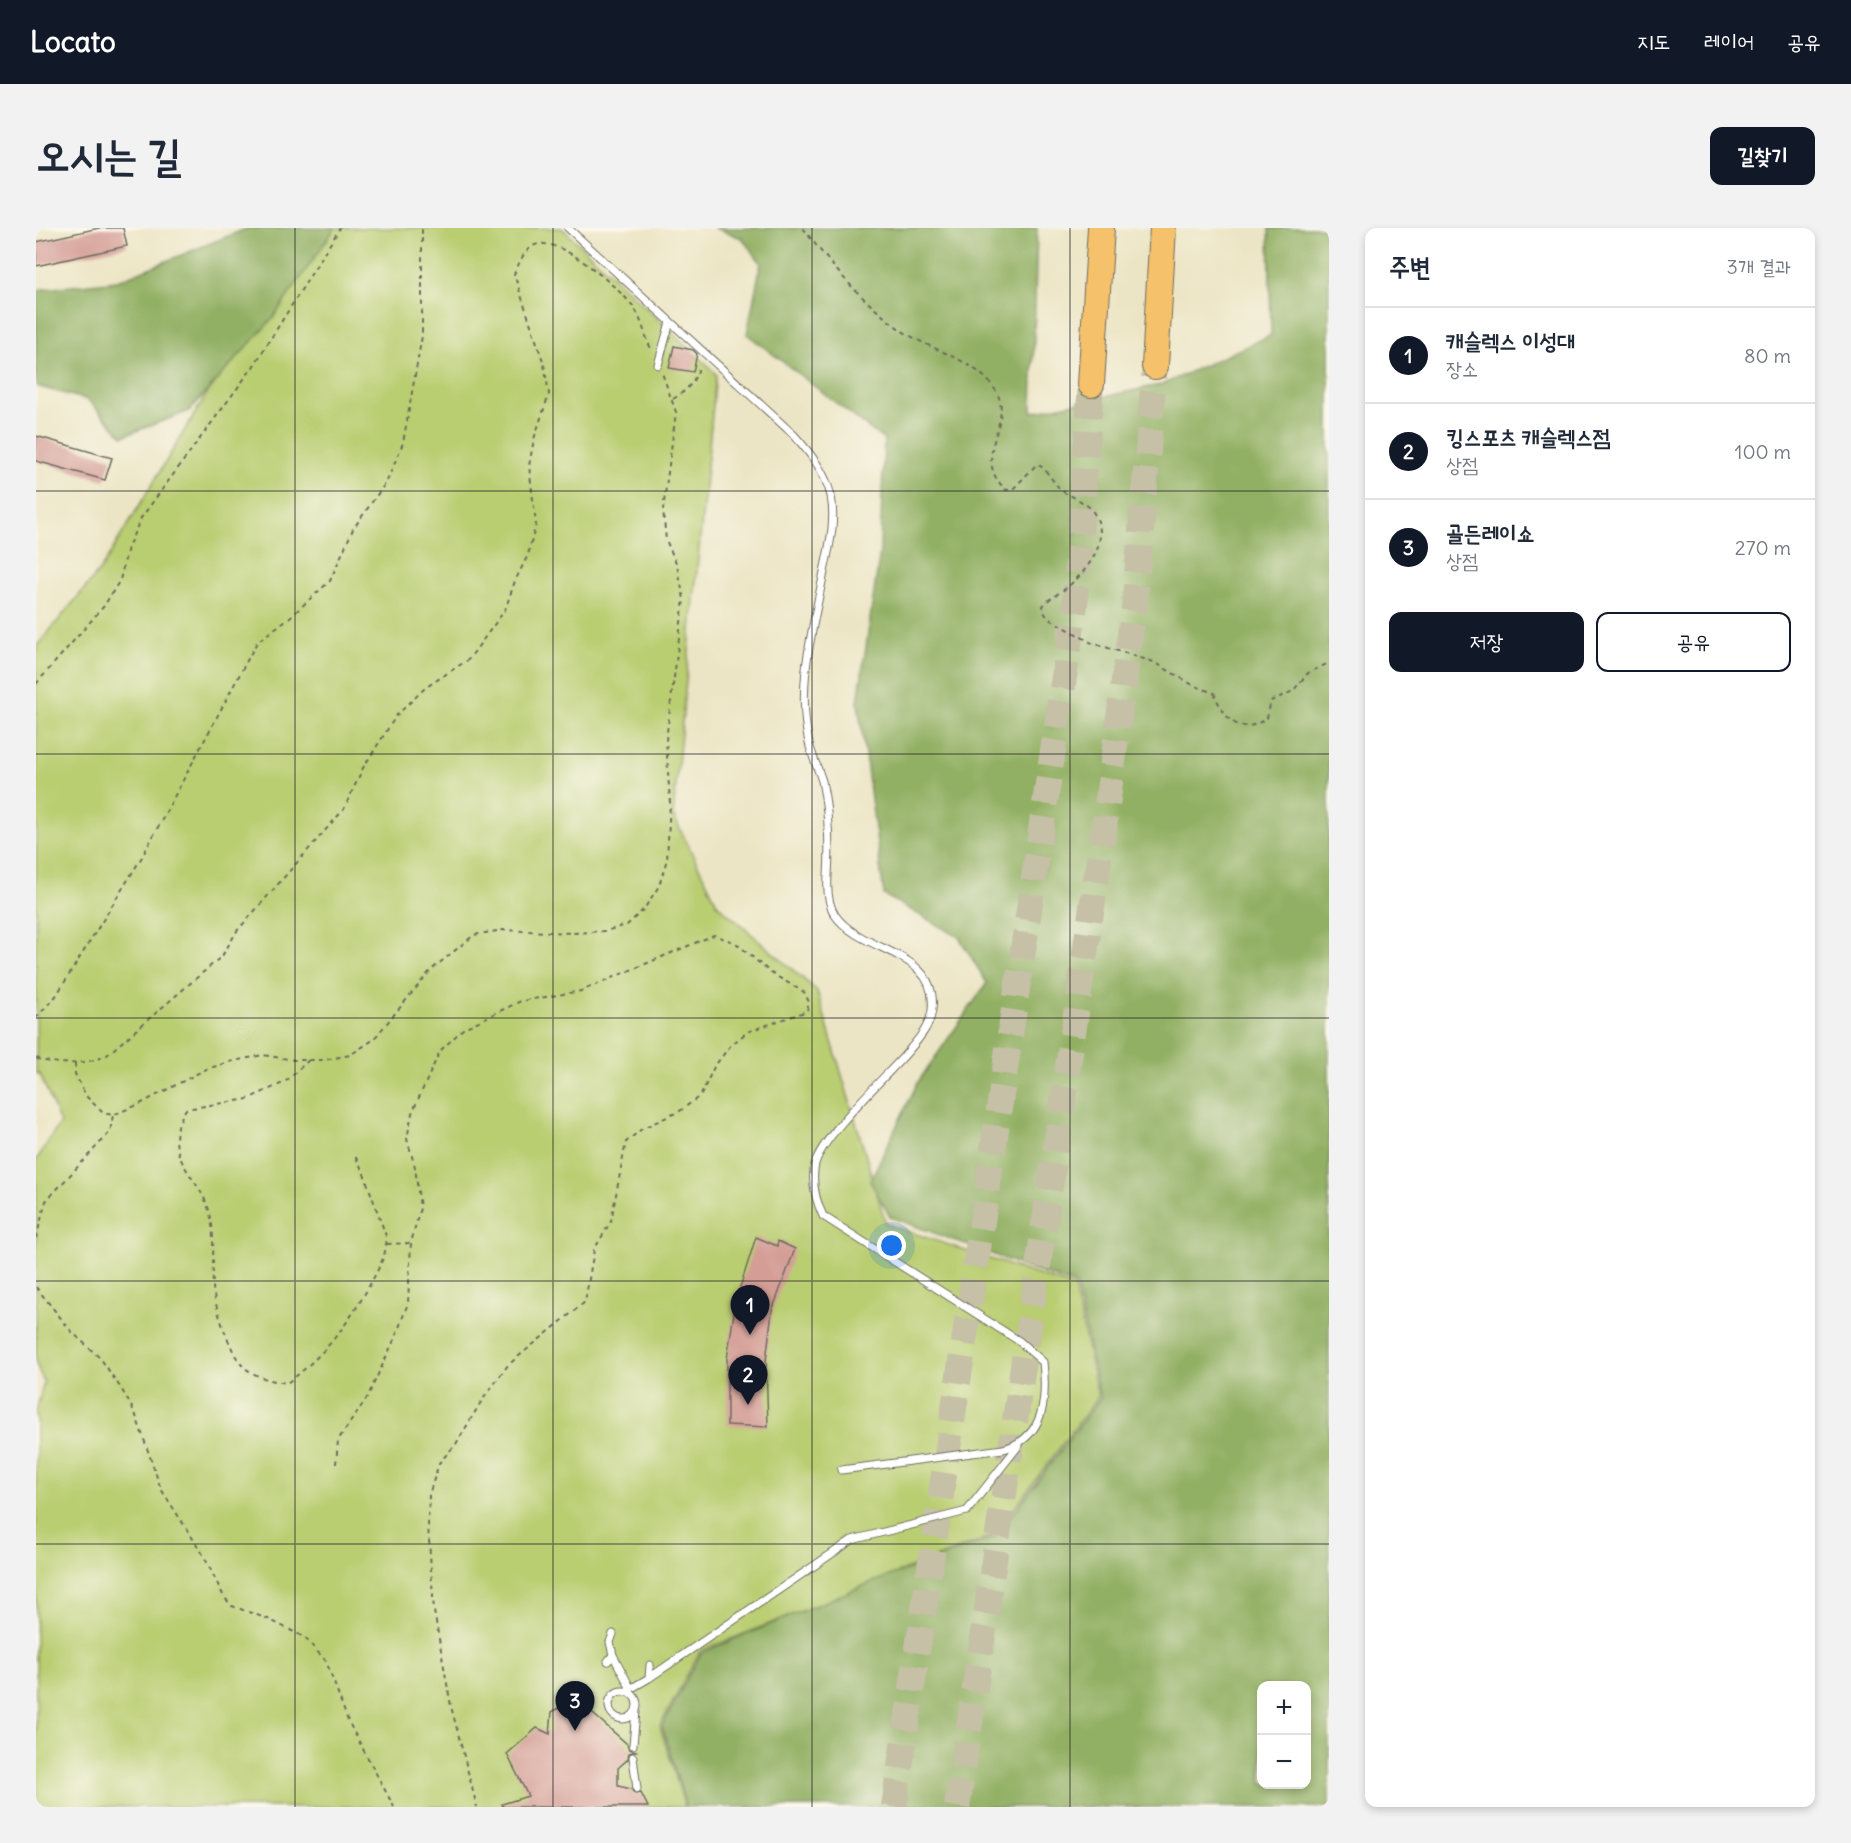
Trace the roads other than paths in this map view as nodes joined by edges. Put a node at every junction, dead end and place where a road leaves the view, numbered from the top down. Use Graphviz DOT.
graph roads {
  1 [pos="568,228"];
  2 [pos="1101,228"];
  3 [pos="1162,228"];
  4 [pos="670,322"];
  5 [pos="658,365"];
  6 [pos="1155,366"];
  7 [pos="1091,384"];
  8 [pos="1019,1444"];
  9 [pos="841,1470"];
  10 [pos="613,1634"];
  11 [pos="650,1665"];
  12 [pos="649,1678"];
  13 [pos="628,1690"];
  14 [pos="636,1711"];
  15 [pos="633,1746"];
  16 [pos="633,1757"];
  17 [pos="637,1788"];
  1 -- 4 [label="lane"];
  2 -- 7 [label="highway"];
  3 -- 6 [label="highway"];
  4 -- 5 [label="lane"];
  4 -- 8 [label="lane"];
  8 -- 9 [label="lane"];
  8 -- 12 [label="lane"];
  10 -- 13 [label="lane"];
  11 -- 12 [label="lane"];
  12 -- 13 [label="lane"];
  13 -- 14 [label="lane"];
  13 -- 14 [label="lane"];
  14 -- 15 [label="lane"];
  16 -- 17 [label="lane"];
}
